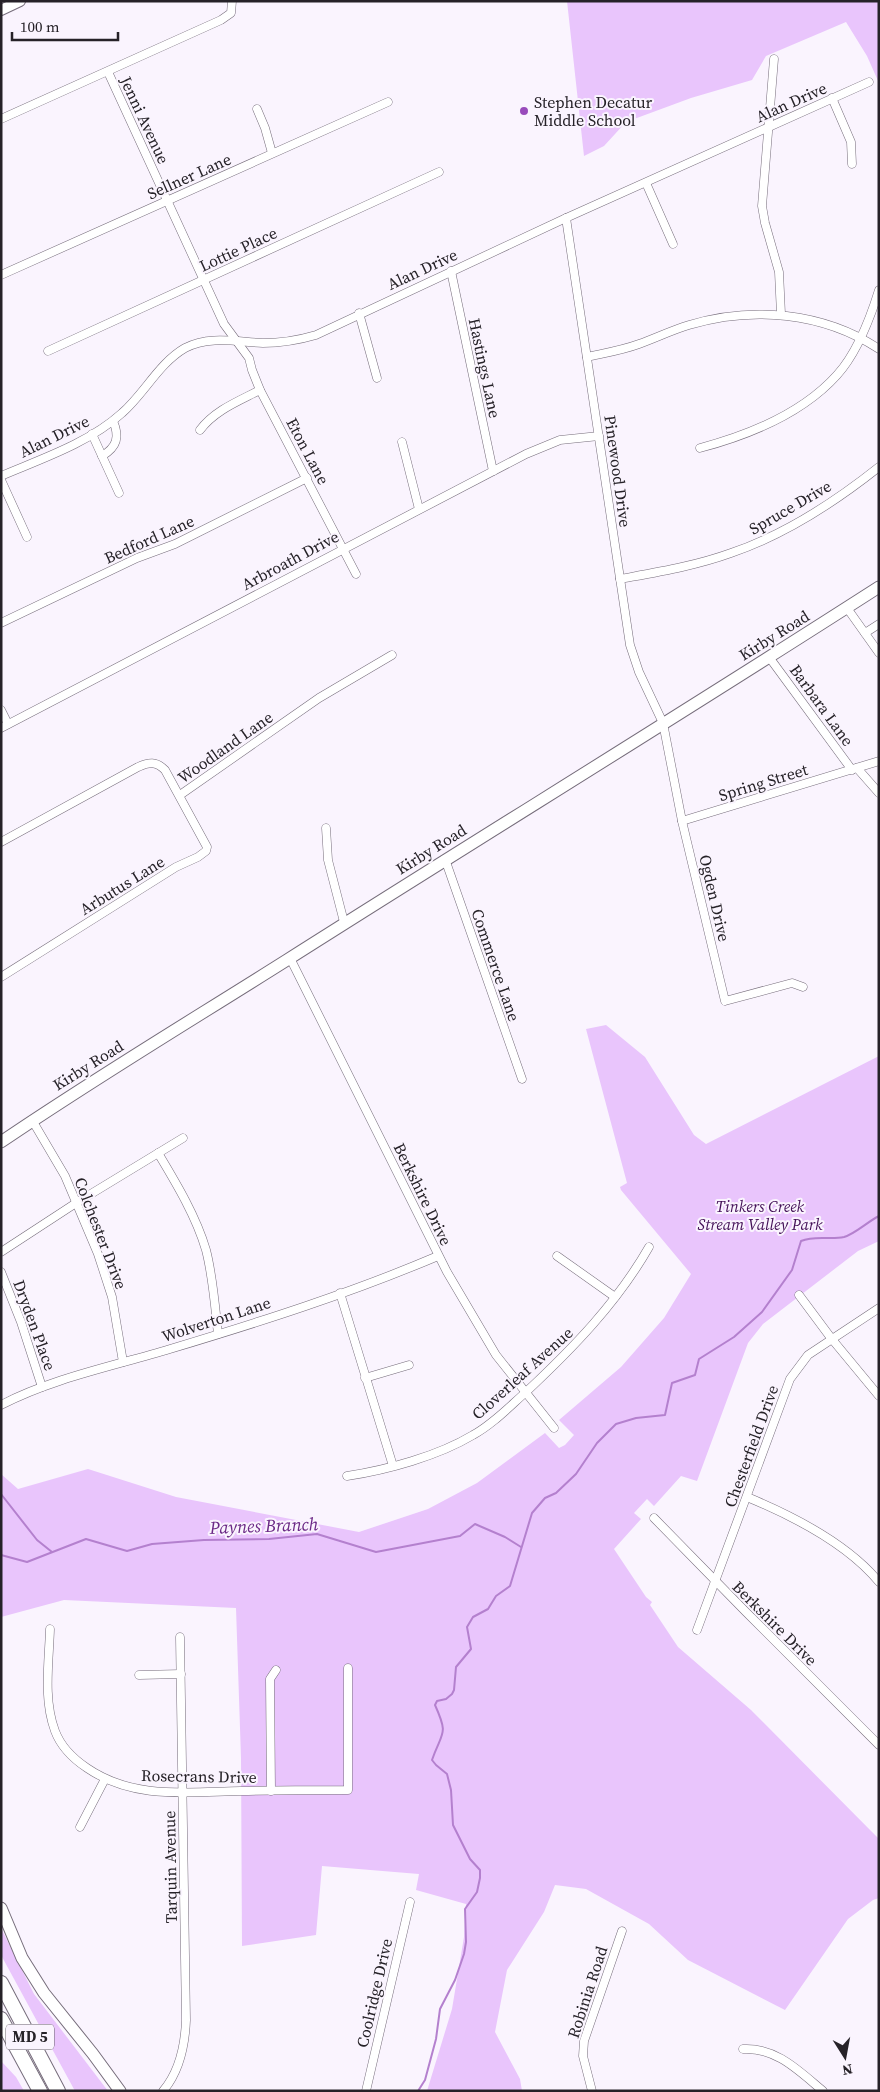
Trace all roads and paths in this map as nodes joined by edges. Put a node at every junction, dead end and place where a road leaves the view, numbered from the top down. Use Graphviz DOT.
graph roads {
  1 [pos="20,1"];
  2 [pos="232,1"];
  3 [pos="1,10"];
  4 [pos="774,59"];
  5 [pos="108,72"];
  6 [pos="869,82"];
  7 [pos="832,98"];
  8 [pos="388,102"];
  9 [pos="257,109"];
  10 [pos="1,119"];
  11 [pos="769,126"];
  12 [pos="272,153"];
  13 [pos="852,164"];
  14 [pos="439,172"];
  15 [pos="646,183"];
  16 [pos="168,200"];
  17 [pos="566,218"];
  18 [pos="673,244"];
  19 [pos="450,271"];
  20 [pos="1,275"];
  21 [pos="204,279"];
  22 [pos="879,290"];
  23 [pos="360,313"];
  24 [pos="781,314"];
  25 [pos="859,338"];
  26 [pos="236,342"];
  27 [pos="879,349"];
  28 [pos="48,351"];
  29 [pos="587,357"];
  30 [pos="377,378"];
  31 [pos="260,390"];
  32 [pos="113,421"];
  33 [pos="200,430"];
  34 [pos="92,434"];
  35 [pos="599,436"];
  36 [pos="402,442"];
  37 [pos="700,448"];
  38 [pos="102,456"];
  39 [pos="879,467"];
  40 [pos="493,471"];
  41 [pos="1,476"];
  42 [pos="307,478"];
  43 [pos="1,480"];
  44 [pos="119,493"];
  45 [pos="419,509"];
  46 [pos="27,537"];
  47 [pos="343,548"];
  48 [pos="356,574"];
  49 [pos="620,579"];
  50 [pos="879,587"];
  51 [pos="847,608"];
  52 [pos="1,623"];
  53 [pos="879,624"];
  54 [pos="865,633"];
  55 [pos="879,653"];
  56 [pos="392,655"];
  57 [pos="769,657"];
  58 [pos="1,710"];
  59 [pos="663,723"];
  60 [pos="5,726"];
  61 [pos="879,761"];
  62 [pos="855,769"];
  63 [pos="876,784"];
  64 [pos="879,793"];
  65 [pos="180,795"];
  66 [pos="682,821"];
  67 [pos="326,828"];
  68 [pos="1,842"];
  69 [pos="445,859"];
  70 [pos="344,922"];
  71 [pos="290,958"];
  72 [pos="1,977"];
  73 [pos="803,987"];
  74 [pos="522,1079"];
  75 [pos="32,1120"];
  76 [pos="183,1138"];
  77 [pos="1,1142"];
  78 [pos="158,1153"];
  79 [pos="76,1203"];
  80 [pos="649,1247"];
  81 [pos="1,1252"];
  82 [pos="438,1256"];
  83 [pos="557,1256"];
  84 [pos="1,1272"];
  85 [pos="340,1294"];
  86 [pos="799,1295"];
  87 [pos="614,1297"];
  88 [pos="879,1308"];
  89 [pos="218,1334"];
  90 [pos="831,1338"];
  91 [pos="123,1362"];
  92 [pos="409,1365"];
  93 [pos="366,1378"];
  94 [pos="42,1387"];
  95 [pos="525,1393"];
  96 [pos="879,1396"];
  97 [pos="1,1405"];
  98 [pos="554,1428"];
  99 [pos="393,1466"];
  100 [pos="347,1476"];
  101 [pos="747,1497"];
  102 [pos="654,1518"];
  103 [pos="715,1581"];
  104 [pos="879,1582"];
  105 [pos="50,1629"];
  106 [pos="697,1630"];
  107 [pos="180,1637"];
  108 [pos="348,1668"];
  109 [pos="276,1670"];
  110 [pos="181,1674"];
  111 [pos="139,1675"];
  112 [pos="879,1745"];
  113 [pos="105,1779"];
  114 [pos="271,1791"];
  115 [pos="184,1792"];
  116 [pos="80,1827"];
  117 [pos="410,1902"];
  118 [pos="1,1908"];
  119 [pos="622,1931"];
  120 [pos="1,1983"];
  121 [pos="1,2019"];
  122 [pos="743,2049"];
  123 [pos="40,2091"];
  124 [pos="58,2091"];
  125 [pos="120,2091"];
  126 [pos="163,2091"];
  127 [pos="366,2091"];
  128 [pos="592,2091"];
  129 [pos="823,2091"];
  1 -- 3 [label="street"];
  2 -- 5 [label="street"];
  4 -- 11 [label="street"];
  5 -- 10 [label="street"];
  5 -- 16 [label="street, Jenni Avenue"];
  6 -- 7 [label="street, Alan Drive"];
  7 -- 11 [label="street, Alan Drive"];
  7 -- 13 [label="street"];
  8 -- 12 [label="street, Sellner Lane"];
  9 -- 12 [label="street"];
  11 -- 15 [label="street, Alan Drive"];
  11 -- 24 [label="street"];
  12 -- 16 [label="street, Sellner Lane"];
  14 -- 21 [label="street, Lottie Place"];
  15 -- 17 [label="street, Alan Drive"];
  15 -- 18 [label="street"];
  16 -- 20 [label="street, Sellner Lane"];
  16 -- 21 [label="street, Jenni Avenue"];
  17 -- 19 [label="street, Alan Drive"];
  17 -- 29 [label="street, Pinewood Drive"];
  19 -- 23 [label="street, Alan Drive"];
  19 -- 40 [label="street, Hastings Lane"];
  21 -- 26 [label="street, Jenni Avenue"];
  21 -- 28 [label="street, Lottie Place"];
  22 -- 25 [label="street"];
  23 -- 26 [label="street, Alan Drive"];
  23 -- 30 [label="street"];
  24 -- 25 [label="street"];
  24 -- 29 [label="street"];
  25 -- 27 [label="street"];
  25 -- 37 [label="street"];
  26 -- 31 [label="street, Eton Lane"];
  26 -- 32 [label="street, Alan Drive"];
  29 -- 35 [label="street, Pinewood Drive"];
  31 -- 33 [label="street"];
  31 -- 42 [label="street, Eton Lane"];
  32 -- 34 [label="street, Alan Drive"];
  32 -- 38 [label="street"];
  34 -- 38 [label="street"];
  34 -- 41 [label="street, Alan Drive"];
  35 -- 40 [label="street, Arbroath Drive"];
  35 -- 49 [label="street, Pinewood Drive"];
  36 -- 45 [label="street"];
  38 -- 44 [label="street"];
  39 -- 49 [label="street, Spruce Drive"];
  40 -- 45 [label="street, Arbroath Drive"];
  42 -- 47 [label="street, Eton Lane"];
  42 -- 52 [label="street, Bedford Lane"];
  43 -- 46 [label="street"];
  45 -- 47 [label="street, Arbroath Drive"];
  47 -- 48 [label="street, Eton Lane"];
  47 -- 60 [label="street, Arbroath Drive"];
  49 -- 59 [label="street, Pinewood Drive"];
  50 -- 51 [label="main road, Kirby Road"];
  51 -- 54 [label="street"];
  51 -- 57 [label="main road, Kirby Road"];
  53 -- 54 [label="street"];
  54 -- 55 [label="street"];
  56 -- 65 [label="street, Woodland Lane"];
  57 -- 59 [label="main road, Kirby Road"];
  57 -- 62 [label="street, Barbara Lane"];
  58 -- 60 [label="street"];
  59 -- 66 [label="street, Ogden Drive"];
  59 -- 69 [label="main road, Kirby Road"];
  61 -- 62 [label="street, Spring Street"];
  62 -- 63 [label="street, Barbara Lane"];
  62 -- 66 [label="street, Spring Street"];
  63 -- 64 [label="street, Barbara Lane"];
  65 -- 68 [label="street, Woodland Lane"];
  65 -- 72 [label="street, Arbutus Lane"];
  66 -- 73 [label="street, Ogden Drive"];
  67 -- 70 [label="street"];
  69 -- 70 [label="main road, Kirby Road"];
  69 -- 74 [label="street, Commerce Lane"];
  70 -- 71 [label="main road, Kirby Road"];
  71 -- 75 [label="main road, Kirby Road"];
  71 -- 82 [label="street, Berkshire Drive"];
  75 -- 77 [label="main road, Kirby Road"];
  75 -- 79 [label="street, Colchester Drive"];
  76 -- 78 [label="street"];
  78 -- 79 [label="street"];
  78 -- 89 [label="street"];
  79 -- 81 [label="street"];
  79 -- 91 [label="street, Colchester Drive"];
  80 -- 87 [label="street, Cloverleaf Avenue"];
  82 -- 85 [label="street, Wolverton Lane"];
  82 -- 95 [label="street, Berkshire Drive"];
  83 -- 87 [label="street"];
  84 -- 94 [label="street, Dryden Place"];
  85 -- 89 [label="street, Wolverton Lane"];
  85 -- 93 [label="street"];
  86 -- 90 [label="street"];
  87 -- 95 [label="street, Cloverleaf Avenue"];
  88 -- 90 [label="street, Chesterfield Drive"];
  89 -- 91 [label="street, Wolverton Lane"];
  90 -- 96 [label="street"];
  90 -- 101 [label="street, Chesterfield Drive"];
  91 -- 94 [label="street, Wolverton Lane"];
  92 -- 93 [label="street"];
  93 -- 99 [label="street"];
  94 -- 97 [label="street, Wolverton Lane"];
  95 -- 98 [label="street, Berkshire Drive"];
  95 -- 99 [label="street, Cloverleaf Avenue"];
  99 -- 100 [label="street, Cloverleaf Avenue"];
  101 -- 103 [label="street, Chesterfield Drive"];
  101 -- 104 [label="street"];
  102 -- 103 [label="street, Berkshire Drive"];
  103 -- 106 [label="street, Chesterfield Drive"];
  103 -- 112 [label="street, Berkshire Drive"];
  105 -- 113 [label="street, Rosecrans Drive"];
  107 -- 110 [label="street, Tarquin Avenue"];
  108 -- 114 [label="street, Rosecrans Drive"];
  109 -- 114 [label="street"];
  110 -- 111 [label="street"];
  110 -- 115 [label="street, Tarquin Avenue"];
  113 -- 115 [label="street, Rosecrans Drive"];
  113 -- 116 [label="street"];
  114 -- 115 [label="street, Rosecrans Drive"];
  115 -- 126 [label="street, Tarquin Avenue"];
  117 -- 127 [label="street, Coolridge Drive"];
  118 -- 125 [label="main road"];
  119 -- 128 [label="street, Robinia Road"];
  120 -- 124 [label="highway, MD 5"];
  121 -- 123 [label="highway, MD 5"];
  122 -- 129 [label="street"];
}
